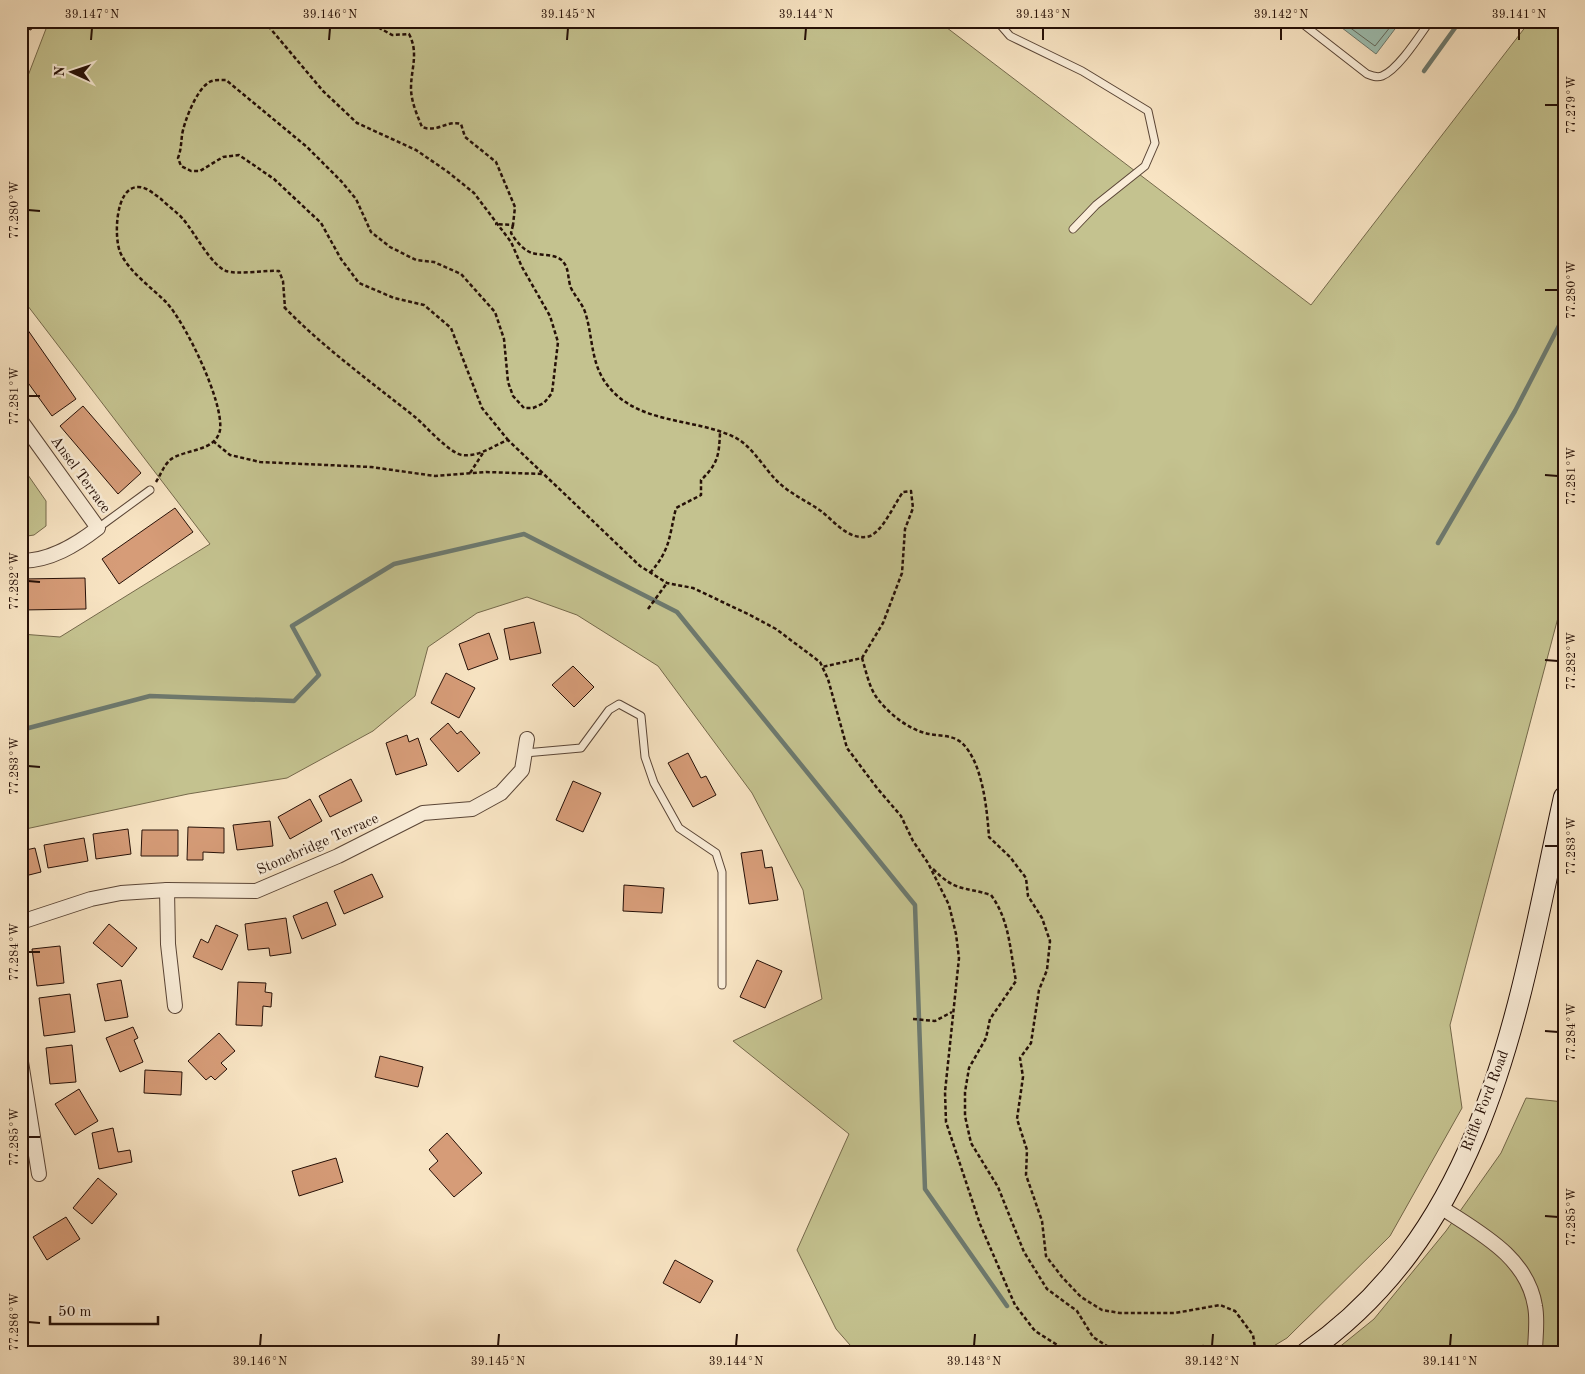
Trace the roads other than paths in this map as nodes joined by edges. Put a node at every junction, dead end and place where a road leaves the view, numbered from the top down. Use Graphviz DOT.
graph roads {
  1 [pos="997,21"];
  2 [pos="1299,21"];
  3 [pos="1430,21"];
  4 [pos="1073,229"];
  5 [pos="21,421"];
  6 [pos="150,490"];
  7 [pos="98,528"];
  8 [pos="21,561"];
  9 [pos="527,739"];
  10 [pos="525,753"];
  11 [pos="1564,797"];
  12 [pos="1559,838"];
  13 [pos="167,890"];
  14 [pos="21,922"];
  15 [pos="722,986"];
  16 [pos="175,1006"];
  17 [pos="21,1062"];
  18 [pos="39,1174"];
  19 [pos="1439,1206"];
  20 [pos="1306,1353"];
  21 [pos="1535,1353"];
  1 -- 4 [label="lane"];
  2 -- 3 [label="lane"];
  5 -- 7 [label="street, Ansel Terrace"];
  6 -- 7 [label="lane"];
  7 -- 8 [label="street, Ansel Terrace"];
  9 -- 10 [label="street, Stonebridge Terrace"];
  10 -- 13 [label="street, Stonebridge Terrace"];
  10 -- 15 [label="lane"];
  11 -- 12 [label="street, Riffle Ford Road"];
  12 -- 19 [label="street, Riffle Ford Road"];
  13 -- 14 [label="street, Stonebridge Terrace"];
  13 -- 16 [label="street"];
  17 -- 18 [label="street"];
  19 -- 20 [label="street, Riffle Ford Road"];
  19 -- 21 [label="street"];
}
